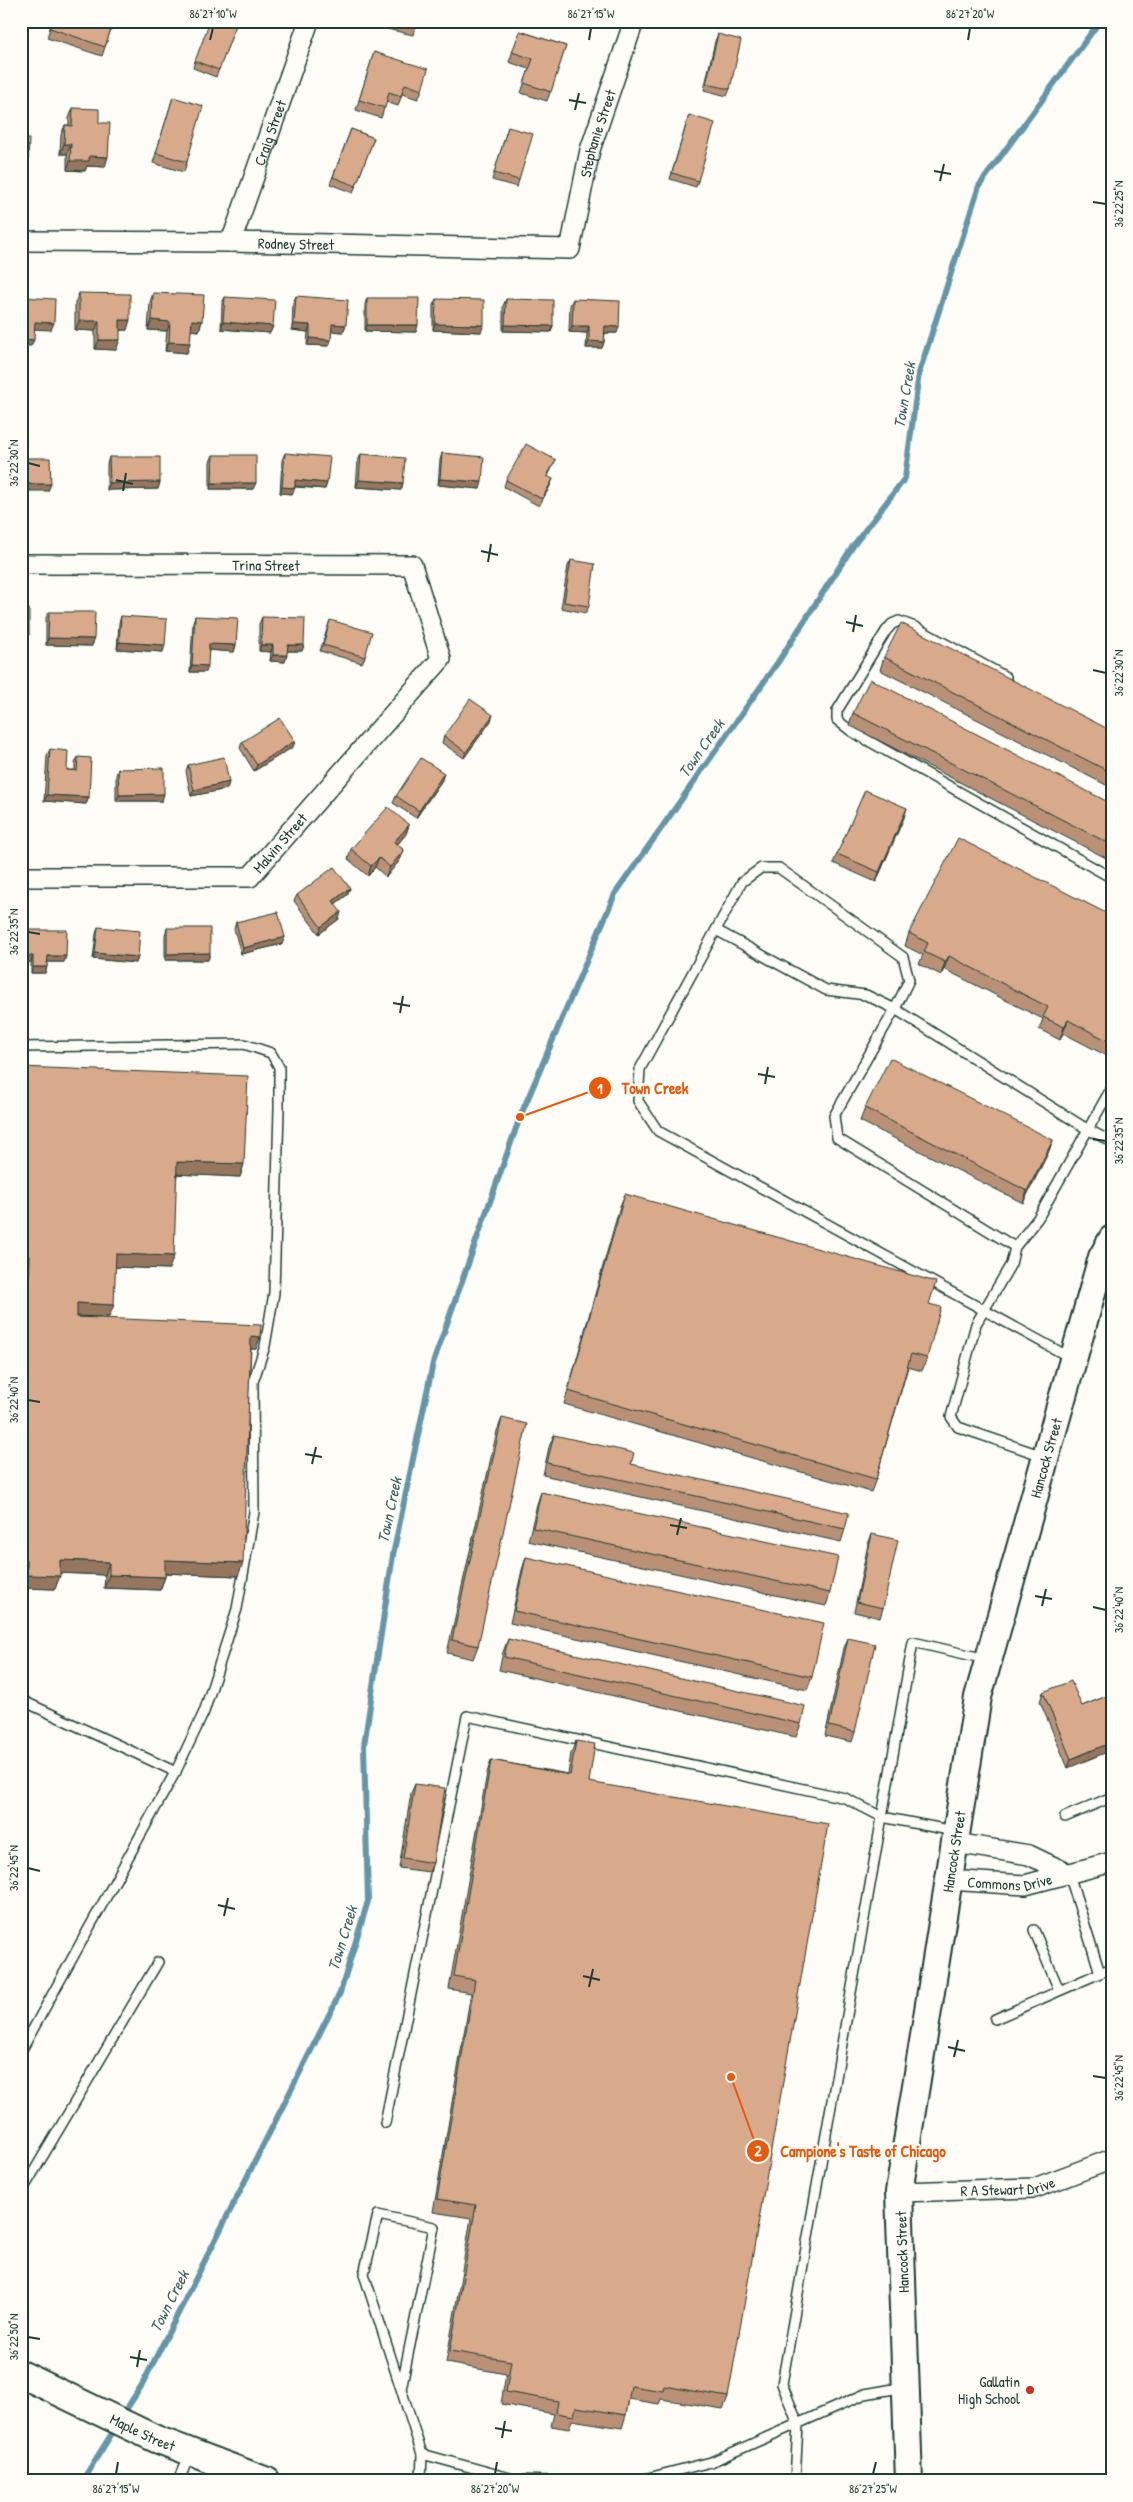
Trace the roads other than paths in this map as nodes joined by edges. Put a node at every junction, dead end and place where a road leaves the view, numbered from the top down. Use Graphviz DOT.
graph roads {
  1 [pos="309,21"];
  2 [pos="634,21"];
  3 [pos="21,241"];
  4 [pos="231,242"];
  5 [pos="570,249"];
  6 [pos="21,564"];
  7 [pos="441,659"];
  8 [pos="1018,684"];
  9 [pos="21,877"];
  10 [pos="1112,878"];
  11 [pos="716,930"];
  12 [pos="895,1009"];
  13 [pos="21,1047"];
  14 [pos="1112,1087"];
  15 [pos="1087,1129"];
  16 [pos="1112,1142"];
  17 [pos="1112,1239"];
  18 [pos="1014,1247"];
  19 [pos="986,1309"];
  20 [pos="1073,1359"];
  21 [pos="1046,1457"];
  22 [pos="988,1660"];
  23 [pos="21,1700"];
  24 [pos="176,1772"];
  25 [pos="1112,1797"];
  26 [pos="882,1817"];
  27 [pos="1065,1817"];
  28 [pos="956,1837"];
  29 [pos="1112,1862"];
  30 [pos="1069,1874"];
  31 [pos="949,1880"];
  32 [pos="1034,1930"];
  33 [pos="158,1962"];
  34 [pos="1112,1968"];
  35 [pos="1100,1973"];
  36 [pos="1059,1990"];
  37 [pos="994,2019"];
  38 [pos="21,2051"];
  39 [pos="385,2122"];
  40 [pos="1112,2159"];
  41 [pos="899,2192"];
  42 [pos="21,2194"];
  43 [pos="21,2374"];
  44 [pos="907,2386"];
  45 [pos="401,2389"];
  46 [pos="798,2424"];
  47 [pos="191,2452"];
  48 [pos="422,2454"];
  49 [pos="909,2479"];
  50 [pos="179,2481"];
  51 [pos="267,2481"];
  52 [pos="421,2481"];
  53 [pos="550,2481"];
  54 [pos="636,2481"];
  55 [pos="795,2481"];
  1 -- 4 [label="street, Craig Street"];
  2 -- 5 [label="street, Stephanie Street"];
  3 -- 4 [label="street, Rodney Street"];
  4 -- 5 [label="street, Rodney Street"];
  6 -- 7 [label="street, Trina Street"];
  7 -- 9 [label="street, Malvin Street"];
  8 -- 10 [label="lane"];
  11 -- 12 [label="lane"];
  11 -- 12 [label="lane"];
  11 -- 19 [label="lane"];
  12 -- 15 [label="lane"];
  12 -- 18 [label="lane"];
  13 -- 24 [label="lane"];
  14 -- 15 [label="lane"];
  15 -- 16 [label="lane"];
  15 -- 18 [label="lane"];
  17 -- 20 [label="street, Hancock Street"];
  18 -- 19 [label="lane"];
  19 -- 20 [label="lane"];
  19 -- 21 [label="lane"];
  20 -- 21 [label="street, Hancock Street"];
  21 -- 22 [label="street, Hancock Street"];
  22 -- 26 [label="lane"];
  22 -- 28 [label="street, Hancock Street"];
  23 -- 24 [label="lane"];
  24 -- 38 [label="lane"];
  25 -- 27 [label="lane"];
  26 -- 28 [label="lane"];
  26 -- 39 [label="lane"];
  26 -- 46 [label="lane"];
  28 -- 30 [label="street, Commons Drive"];
  28 -- 31 [label="street, Hancock Street"];
  29 -- 30 [label="street, Commons Drive"];
  30 -- 31 [label="street, Commons Drive"];
  30 -- 35 [label="lane"];
  31 -- 41 [label="street, Hancock Street"];
  32 -- 36 [label="lane"];
  33 -- 42 [label="lane"];
  34 -- 35 [label="lane"];
  35 -- 36 [label="lane"];
  36 -- 37 [label="lane"];
  40 -- 41 [label="street, R A Stewart Drive"];
  41 -- 44 [label="street, Hancock Street"];
  43 -- 47 [label="street, Maple Street"];
  44 -- 46 [label="lane"];
  44 -- 49 [label="street, Hancock Street"];
  45 -- 45 [label="lane"];
  45 -- 48 [label="lane"];
  46 -- 54 [label="lane"];
  46 -- 55 [label="lane"];
  47 -- 50 [label="lane"];
  47 -- 51 [label="street, Maple Street"];
  48 -- 52 [label="lane"];
  48 -- 53 [label="lane"];
}
